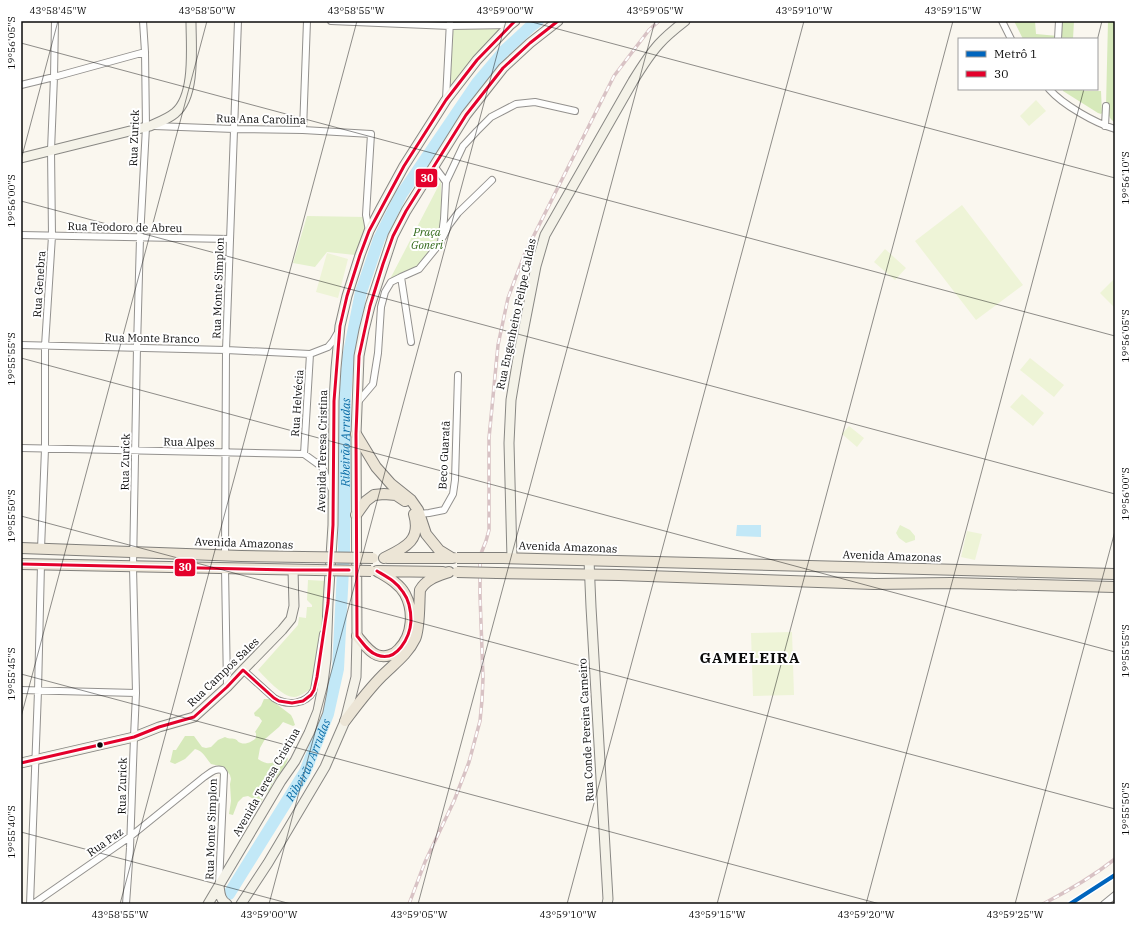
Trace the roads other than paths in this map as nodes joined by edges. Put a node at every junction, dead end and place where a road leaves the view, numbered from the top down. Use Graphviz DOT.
graph roads {
  1 [pos="55,21"];
  2 [pos="143,21"];
  3 [pos="191,21"];
  4 [pos="238,21"];
  5 [pos="307,21"];
  6 [pos="331,21"];
  7 [pos="558,21"];
  8 [pos="686,21"];
  9 [pos="1002,21"];
  10 [pos="1059,21"];
  11 [pos="512,23"];
  12 [pos="450,24"];
  13 [pos="1010,38"];
  14 [pos="1058,38"];
  15 [pos="145,52"];
  16 [pos="54,77"];
  17 [pos="21,85"];
  18 [pos="1050,90"];
  19 [pos="1057,90"];
  20 [pos="1056,97"];
  21 [pos="446,100"];
  22 [pos="1106,106"];
  23 [pos="575,111"];
  24 [pos="148,126"];
  25 [pos="1105,126"];
  26 [pos="234,129"];
  27 [pos="1115,129"];
  28 [pos="303,130"];
  29 [pos="51,150"];
  30 [pos="21,158"];
  31 [pos="434,166"];
  32 [pos="492,180"];
  33 [pos="446,182"];
  34 [pos="369,231"];
  35 [pos="21,235"];
  36 [pos="52,236"];
  37 [pos="140,238"];
  38 [pos="230,239"];
  39 [pos="441,242"];
  40 [pos="401,276"];
  41 [pos="340,326"];
  42 [pos="411,342"];
  43 [pos="21,345"];
  44 [pos="45,346"];
  45 [pos="137,347"];
  46 [pos="226,350"];
  47 [pos="310,354"];
  48 [pos="458,375"];
  49 [pos="356,405"];
  50 [pos="356,434"];
  51 [pos="21,448"];
  52 [pos="45,449"];
  53 [pos="135,451"];
  54 [pos="226,453"];
  55 [pos="304,454"];
  56 [pos="334,495"];
  57 [pos="419,514"];
  58 [pos="356,515"];
  59 [pos="21,548"];
  60 [pos="41,549"];
  61 [pos="133,551"];
  62 [pos="225,555"];
  63 [pos="384,558"];
  64 [pos="454,558"];
  65 [pos="507,558"];
  66 [pos="589,560"];
  67 [pos="21,564"];
  68 [pos="41,564"];
  69 [pos="133,567"];
  70 [pos="225,568"];
  71 [pos="293,570"];
  72 [pos="374,571"];
  73 [pos="453,572"];
  74 [pos="498,573"];
  75 [pos="590,574"];
  76 [pos="1115,574"];
  77 [pos="1115,587"];
  78 [pos="328,603"];
  79 [pos="357,636"];
  80 [pos="242,670"];
  81 [pos="227,687"];
  82 [pos="21,690"];
  83 [pos="38,691"];
  84 [pos="136,692"];
  85 [pos="345,721"];
  86 [pos="134,737"];
  87 [pos="36,760"];
  88 [pos="21,763"];
  89 [pos="204,777"];
  90 [pos="131,836"];
  91 [pos="219,886"];
  92 [pos="1115,895"];
  93 [pos="608,902"];
  94 [pos="241,903"];
  95 [pos="32,904"];
  96 [pos="126,904"];
  97 [pos="208,904"];
  98 [pos="227,904"];
  99 [pos="1104,904"];
  1 -- 16 [label="street, Rua Genebra"];
  2 -- 15 [label="street, Rua Zurick"];
  3 -- 24 [label="main road"];
  4 -- 26 [label="street, Rua Monte Simplon"];
  5 -- 28 [label="street"];
  6 -- 12 [label="street"];
  7 -- 31 [label="main road"];
  8 -- 65 [label="main road, Rua Engenheiro Felipe Caldas"];
  9 -- 13 [label="street"];
  10 -- 14 [label="street"];
  11 -- 12 [label="street"];
  11 -- 21 [label="main road, Avenida Teresa Cristina"];
  12 -- 21 [label="street"];
  15 -- 16 [label="street"];
  15 -- 24 [label="street, Rua Zurick"];
  16 -- 17 [label="street"];
  16 -- 29 [label="street, Rua Genebra"];
  18 -- 20 [label="street"];
  19 -- 20 [label="street"];
  20 -- 25 [label="street"];
  21 -- 34 [label="main road, Avenida Teresa Cristina"];
  22 -- 25 [label="street"];
  23 -- 33 [label="street"];
  24 -- 26 [label="street, Rua Ana Carolina"];
  24 -- 29 [label="main road"];
  24 -- 37 [label="street, Rua Zurick"];
  25 -- 27 [label="street"];
  26 -- 28 [label="street, Rua Ana Carolina"];
  26 -- 38 [label="street, Rua Monte Simplon"];
  28 -- 34 [label="street, Rua Ana Carolina"];
  29 -- 30 [label="main road"];
  29 -- 36 [label="street, Rua Genebra"];
  31 -- 33 [label="street"];
  31 -- 49 [label="main road"];
  32 -- 39 [label="street"];
  33 -- 39 [label="street"];
  34 -- 41 [label="main road, Avenida Teresa Cristina"];
  35 -- 36 [label="street, Rua Teodoro de Abreu"];
  36 -- 37 [label="street, Rua Teodoro de Abreu"];
  36 -- 44 [label="street, Rua Genebra"];
  37 -- 38 [label="street, Rua Teodoro de Abreu"];
  37 -- 45 [label="street, Rua Zurick"];
  38 -- 46 [label="street, Rua Monte Simplon"];
  39 -- 40 [label="street"];
  40 -- 42 [label="street"];
  40 -- 49 [label="street"];
  41 -- 47 [label="street, Rua Monte Branco"];
  41 -- 56 [label="main road, Avenida Teresa Cristina"];
  43 -- 44 [label="street, Rua Monte Branco"];
  44 -- 45 [label="street, Rua Monte Branco"];
  44 -- 52 [label="street, Rua Genebra"];
  45 -- 46 [label="street, Rua Monte Branco"];
  45 -- 53 [label="street, Rua Zurick"];
  46 -- 47 [label="street, Rua Monte Branco"];
  46 -- 54 [label="street, Rua Monte Simplon"];
  47 -- 55 [label="street, Rua Helvécia"];
  48 -- 57 [label="street, Beco Guaratã"];
  49 -- 50 [label="main road"];
  50 -- 57 [label="main road"];
  50 -- 58 [label="main road"];
  51 -- 52 [label="street, Rua Alpes"];
  52 -- 53 [label="street, Rua Alpes"];
  52 -- 60 [label="street, Rua Genebra"];
  53 -- 54 [label="street, Rua Alpes"];
  53 -- 61 [label="street, Rua Zurick"];
  54 -- 55 [label="street, Rua Alpes"];
  54 -- 62 [label="street, Rua Monte Simplon"];
  55 -- 56 [label="street"];
  56 -- 78 [label="main road, Avenida Teresa Cristina"];
  57 -- 64 [label="main road"];
  58 -- 63 [label="main road"];
  58 -- 79 [label="main road"];
  59 -- 60 [label="main road, Avenida Amazonas"];
  60 -- 61 [label="main road, Avenida Amazonas"];
  61 -- 62 [label="main road, Avenida Amazonas"];
  61 -- 69 [label="street, Rua Zurick"];
  62 -- 63 [label="main road, Avenida Amazonas, bridge"];
  63 -- 64 [label="main road, Avenida Amazonas"];
  64 -- 65 [label="main road, Avenida Amazonas, bridge"];
  65 -- 66 [label="main road, Avenida Amazonas"];
  65 -- 74 [label="main road"];
  66 -- 75 [label="main road, Rua Conde Pereira Carneiro"];
  66 -- 76 [label="main road, Avenida Amazonas"];
  67 -- 68 [label="main road"];
  68 -- 69 [label="main road"];
  68 -- 83 [label="street"];
  69 -- 70 [label="main road"];
  69 -- 84 [label="street, Rua Zurick"];
  70 -- 71 [label="main road"];
  70 -- 81 [label="street"];
  71 -- 72 [label="main road, bridge"];
  71 -- 80 [label="main road, Rua Campos Sales"];
  72 -- 73 [label="main road"];
  72 -- 79 [label="main road"];
  73 -- 74 [label="main road, bridge"];
  73 -- 85 [label="main road"];
  74 -- 75 [label="main road"];
  75 -- 77 [label="main road"];
  75 -- 93 [label="main road, Rua Conde Pereira Carneiro"];
  78 -- 80 [label="street"];
  78 -- 91 [label="main road, Avenida Teresa Cristina"];
  79 -- 85 [label="main road"];
  80 -- 81 [label="main road, Rua Campos Sales"];
  81 -- 86 [label="main road, Rua Campos Sales"];
  82 -- 83 [label="street"];
  83 -- 84 [label="street"];
  83 -- 87 [label="street"];
  84 -- 86 [label="street, Rua Zurick"];
  85 -- 94 [label="main road"];
  86 -- 87 [label="main road, Rua Campos Sales"];
  86 -- 90 [label="street, Rua Zurick"];
  87 -- 88 [label="main road, Rua Campos Sales"];
  87 -- 95 [label="street"];
  89 -- 90 [label="street, Rua Paz"];
  89 -- 91 [label="street, Rua Monte Simplon"];
  90 -- 95 [label="street, Rua Paz"];
  90 -- 96 [label="street, Rua Zurick"];
  91 -- 97 [label="main road, Avenida Teresa Cristina"];
  91 -- 98 [label="main road"];
  92 -- 99 [label="street"];
}
